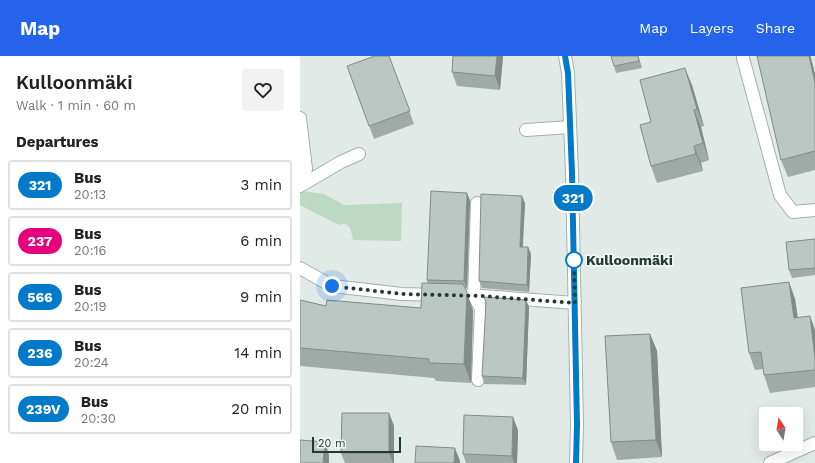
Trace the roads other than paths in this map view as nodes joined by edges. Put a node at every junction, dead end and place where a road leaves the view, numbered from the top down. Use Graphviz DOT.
graph roads {
  1 [pos="565,56"];
  2 [pos="743,58"];
  3 [pos="300,118"];
  4 [pos="570,127"];
  5 [pos="526,130"];
  6 [pos="359,154"];
  7 [pos="300,184"];
  8 [pos="477,203"];
  9 [pos="815,210"];
  10 [pos="300,268"];
  11 [pos="474,296"];
  12 [pos="575,303"];
  13 [pos="478,380"];
  14 [pos="815,443"];
  15 [pos="576,463"];
  16 [pos="770,463"];
  1 -- 4 [label="street"];
  2 -- 9 [label="street"];
  3 -- 7 [label="street"];
  4 -- 5 [label="street"];
  4 -- 12 [label="street"];
  6 -- 7 [label="street"];
  8 -- 11 [label="street"];
  10 -- 11 [label="street"];
  11 -- 12 [label="street"];
  11 -- 13 [label="street"];
  12 -- 15 [label="street"];
  14 -- 16 [label="street"];
}
